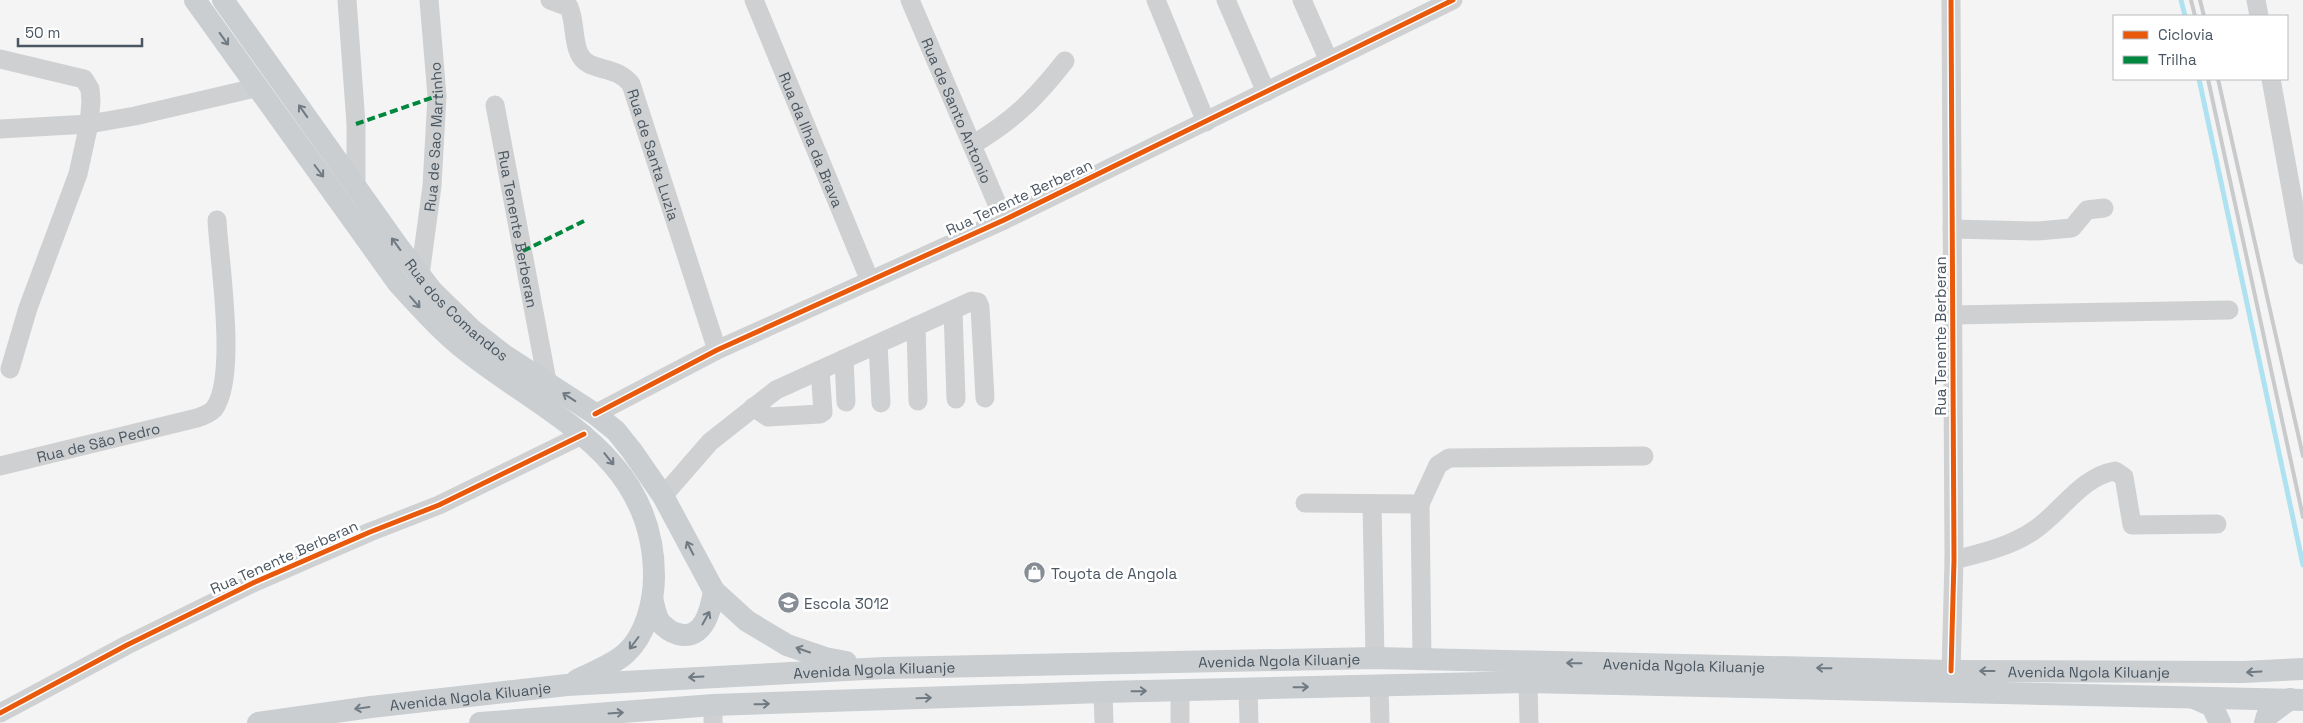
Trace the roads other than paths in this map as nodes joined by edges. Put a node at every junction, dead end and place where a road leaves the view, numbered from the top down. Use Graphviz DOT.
graph roads {
  1 [pos="195,0"];
  2 [pos="223,0"];
  3 [pos="346,0"];
  4 [pos="429,0"];
  5 [pos="550,0"];
  6 [pos="754,0"];
  7 [pos="910,0"];
  8 [pos="1156,0"];
  9 [pos="1226,0"];
  10 [pos="1302,0"];
  11 [pos="1453,0"];
  12 [pos="1951,0"];
  13 [pos="2256,0"];
  14 [pos="1424,7"];
  15 [pos="2259,15"];
  16 [pos="0,59"];
  17 [pos="1329,60"];
  18 [pos="1065,61"];
  19 [pos="2270,80"];
  20 [pos="259,87"];
  21 [pos="1266,92"];
  22 [pos="495,106"];
  23 [pos="1206,122"];
  24 [pos="89,124"];
  25 [pos="0,129"];
  26 [pos="972,145"];
  27 [pos="356,188"];
  28 [pos="2104,208"];
  29 [pos="217,220"];
  30 [pos="1004,220"];
  31 [pos="1952,229"];
  32 [pos="2303,255"];
  33 [pos="420,275"];
  34 [pos="870,281"];
  35 [pos="953,310"];
  36 [pos="2229,310"];
  37 [pos="1952,315"];
  38 [pos="916,326"];
  39 [pos="878,344"];
  40 [pos="716,350"];
  41 [pos="844,359"];
  42 [pos="10,370"];
  43 [pos="820,370"];
  44 [pos="547,381"];
  45 [pos="984,398"];
  46 [pos="956,399"];
  47 [pos="918,401"];
  48 [pos="846,402"];
  49 [pos="881,403"];
  50 [pos="753,407"];
  51 [pos="595,414"];
  52 [pos="584,434"];
  53 [pos="1644,456"];
  54 [pos="0,466"];
  55 [pos="663,496"];
  56 [pos="1305,504"];
  57 [pos="1372,504"];
  58 [pos="1420,504"];
  59 [pos="2217,524"];
  60 [pos="1954,560"];
  61 [pos="714,591"];
  62 [pos="652,598"];
  63 [pos="1375,658"];
  64 [pos="1422,659"];
  65 [pos="884,668"];
  66 [pos="2303,669"];
  67 [pos="1951,671"];
  68 [pos="1528,682"];
  69 [pos="567,685"];
  70 [pos="1379,685"];
  71 [pos="1248,688"];
  72 [pos="1180,690"];
  73 [pos="1103,692"];
  74 [pos="2196,699"];
  75 [pos="2297,700"];
  76 [pos="0,713"];
  77 [pos="713,714"];
  78 [pos="258,723"];
  79 [pos="480,723"];
  80 [pos="1104,723"];
  81 [pos="1180,723"];
  82 [pos="1249,723"];
  83 [pos="1380,723"];
  84 [pos="1529,723"];
  85 [pos="2220,723"];
  86 [pos="2265,723"];
  1 -- 20 [label="main road, Rua dos Comandos, one-way"];
  27 -- 2 [label="main road, Rua dos Comandos, one-way"];
  3 -- 27 [label="street"];
  4 -- 33 [label="street, Rua de Sao Martinho"];
  5 -- 40 [label="street, Rua de Santa Luzia"];
  6 -- 34 [label="street, Rua da Ilha da Brava"];
  7 -- 26 [label="street, Rua de Santo Antonio"];
  8 -- 23 [label="street"];
  9 -- 21 [label="street"];
  10 -- 17 [label="street"];
  11 -- 14 [label="street, Rua Tenente Berberan"];
  12 -- 31 [label="street, Rua Tenente Berberan"];
  13 -- 15 [label="street"];
  14 -- 17 [label="street, Rua Tenente Berberan"];
  16 -- 24 [label="street"];
  17 -- 21 [label="street, Rua Tenente Berberan"];
  18 -- 26 [label="street"];
  19 -- 32 [label="street"];
  20 -- 24 [label="street"];
  20 -- 52 [label="main road, Rua dos Comandos, one-way"];
  21 -- 23 [label="street, Rua Tenente Berberan"];
  22 -- 44 [label="street, Rua Tenente Berberan"];
  23 -- 30 [label="street, Rua Tenente Berberan"];
  24 -- 25 [label="street"];
  24 -- 42 [label="street"];
  26 -- 30 [label="street, Rua de Santo Antonio"];
  33 -- 27 [label="main road, Rua dos Comandos, one-way"];
  28 -- 31 [label="street"];
  29 -- 54 [label="street, Rua de São Pedro"];
  30 -- 34 [label="street, Rua Tenente Berberan"];
  31 -- 37 [label="street, Rua Tenente Berberan"];
  33 -- 44 [label="main road, Rua dos Comandos"];
  34 -- 40 [label="street, Rua Tenente Berberan"];
  35 -- 38 [label="street"];
  35 -- 45 [label="street"];
  35 -- 46 [label="street"];
  36 -- 37 [label="street"];
  37 -- 60 [label="street, Rua Tenente Berberan"];
  38 -- 39 [label="street"];
  38 -- 47 [label="street"];
  39 -- 41 [label="street"];
  39 -- 49 [label="street"];
  40 -- 51 [label="street, Rua Tenente Berberan"];
  41 -- 43 [label="street"];
  41 -- 48 [label="street"];
  43 -- 50 [label="street"];
  43 -- 50 [label="street"];
  51 -- 44 [label="main road, Rua dos Comandos, one-way"];
  50 -- 55 [label="street"];
  51 -- 55 [label="main road, Rua dos Comandos"];
  52 -- 62 [label="main road, Rua dos Comandos, one-way"];
  52 -- 76 [label="street, Rua Tenente Berberan"];
  53 -- 58 [label="street"];
  61 -- 55 [label="main road, Rua dos Comandos, one-way"];
  56 -- 57 [label="street"];
  57 -- 58 [label="street"];
  57 -- 63 [label="street"];
  58 -- 64 [label="street"];
  59 -- 60 [label="street"];
  60 -- 67 [label="street, Rua Tenente Berberan"];
  62 -- 61 [label="main road, one-way"];
  65 -- 61 [label="main road, Rua dos Comandos, one-way"];
  62 -- 69 [label="main road, one-way"];
  63 -- 64 [label="main road, Avenida Ngola Kiluanje"];
  63 -- 65 [label="main road, Avenida Ngola Kiluanje"];
  67 -- 64 [label="main road, Avenida Ngola Kiluanje, one-way"];
  65 -- 69 [label="main road, Avenida Ngola Kiluanje, one-way"];
  66 -- 67 [label="main road, Avenida Ngola Kiluanje, one-way"];
  68 -- 70 [label="main road, Avenida Ngola Kiluanje"];
  68 -- 74 [label="main road, Avenida Ngola Kiluanje"];
  68 -- 84 [label="street"];
  69 -- 78 [label="main road, Avenida Ngola Kiluanje, one-way"];
  71 -- 70 [label="main road, Avenida Ngola Kiluanje, one-way"];
  70 -- 83 [label="street"];
  71 -- 72 [label="main road, Avenida Ngola Kiluanje"];
  71 -- 82 [label="street"];
  73 -- 72 [label="main road, Avenida Ngola Kiluanje, one-way"];
  72 -- 81 [label="street"];
  77 -- 73 [label="main road, Avenida Ngola Kiluanje, one-way"];
  73 -- 80 [label="street"];
  74 -- 75 [label="main road, Avenida Ngola Kiluanje"];
  74 -- 85 [label="main road"];
  75 -- 86 [label="main road"];
  79 -- 77 [label="main road, Avenida Ngola Kiluanje, one-way"];
}
